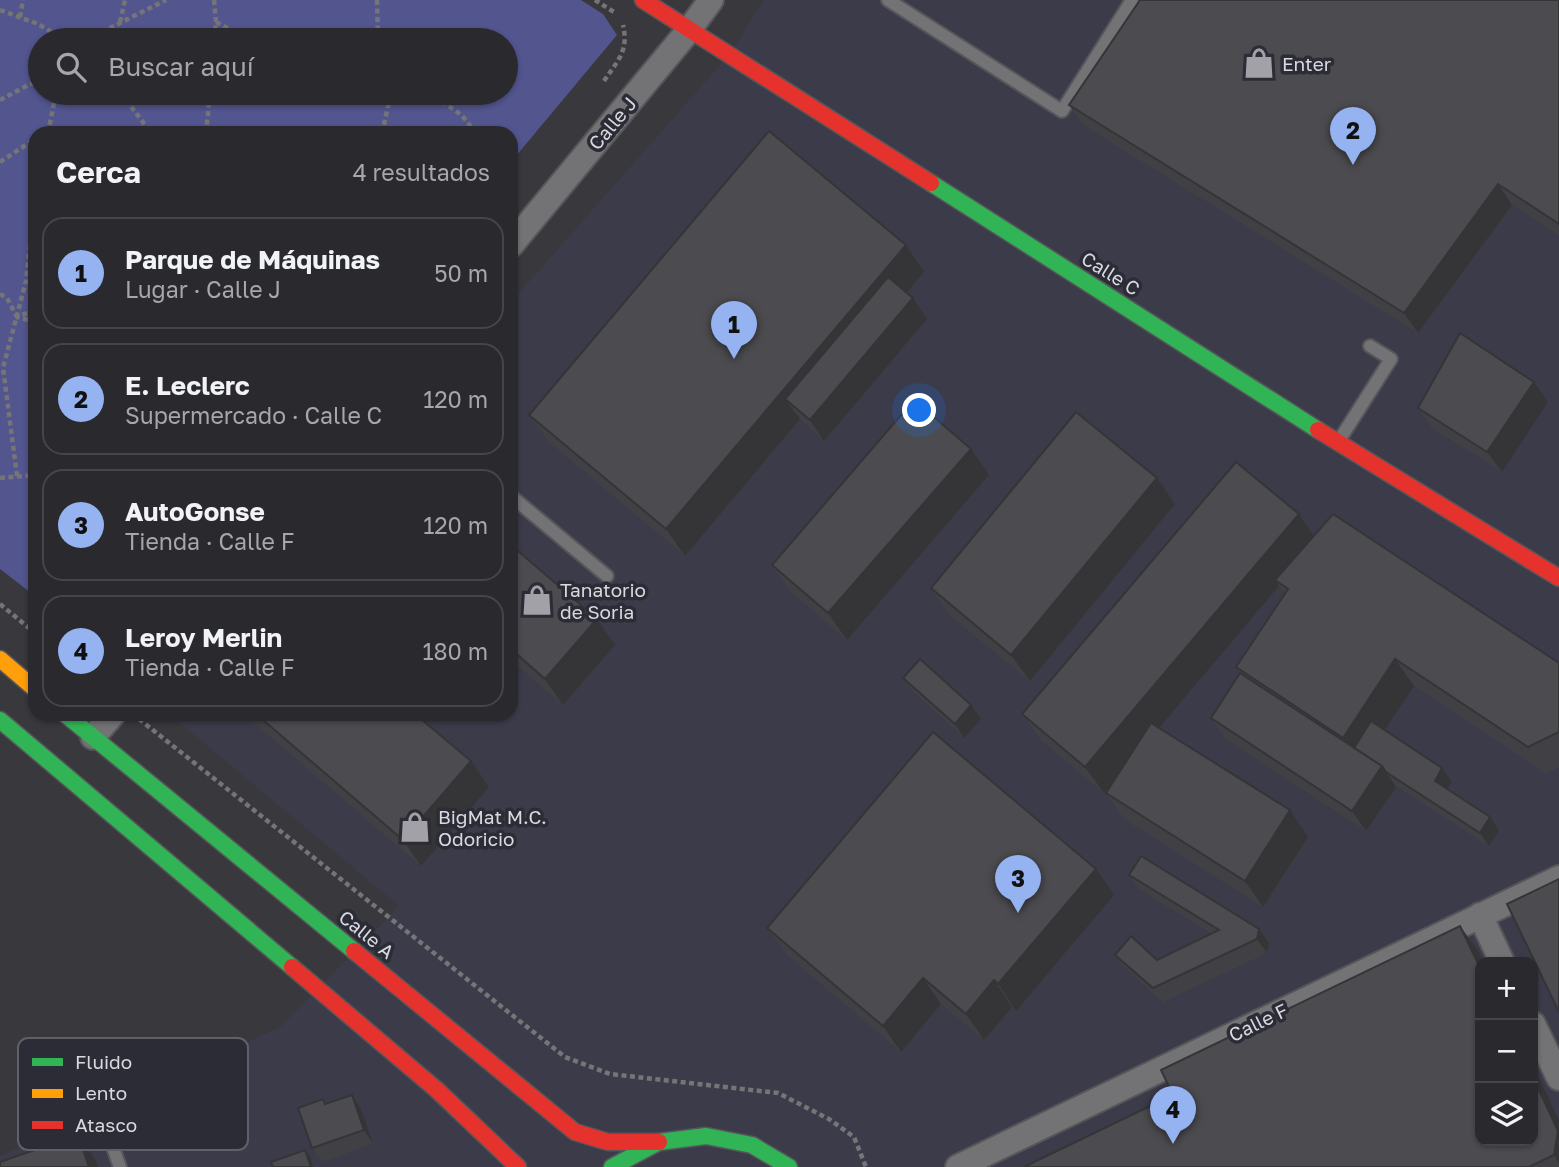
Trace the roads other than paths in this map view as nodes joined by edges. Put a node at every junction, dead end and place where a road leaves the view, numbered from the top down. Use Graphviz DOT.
graph roads {
  1 [pos="643,0"];
  2 [pos="711,0"];
  3 [pos="888,0"];
  4 [pos="1132,0"];
  5 [pos="689,30"];
  6 [pos="518,237"];
  7 [pos="1370,346"];
  8 [pos="1338,442"];
  9 [pos="518,502"];
  10 [pos="607,576"];
  11 [pos="1559,578"];
  12 [pos="0,659"];
  13 [pos="28,682"];
  14 [pos="0,720"];
  15 [pos="74,721"];
  16 [pos="107,721"];
  17 [pos="93,737"];
  18 [pos="1559,878"];
  19 [pos="1480,915"];
  20 [pos="1500,957"];
  21 [pos="1538,1034"];
  22 [pos="1559,1078"];
  23 [pos="659,1142"];
  24 [pos="114,1150"];
  25 [pos="120,1167"];
  26 [pos="519,1167"];
  27 [pos="612,1167"];
  28 [pos="789,1167"];
  29 [pos="958,1167"];
  1 -- 5 [label="street, Calle C"];
  2 -- 5 [label="street, Calle J"];
  3 -- 4 [label="lane"];
  5 -- 6 [label="street, Calle J"];
  5 -- 8 [label="street, Calle C"];
  7 -- 8 [label="lane"];
  8 -- 11 [label="street, Calle C"];
  9 -- 10 [label="lane"];
  12 -- 13 [label="street"];
  14 -- 26 [label="street"];
  15 -- 17 [label="street, Calle A"];
  16 -- 17 [label="street"];
  17 -- 23 [label="street, Calle A"];
  18 -- 19 [label="street, Calle F"];
  19 -- 20 [label="street"];
  19 -- 29 [label="street, Calle F"];
  21 -- 22 [label="street"];
  23 -- 27 [label="street"];
  23 -- 28 [label="street"];
  24 -- 25 [label="lane"];
}
